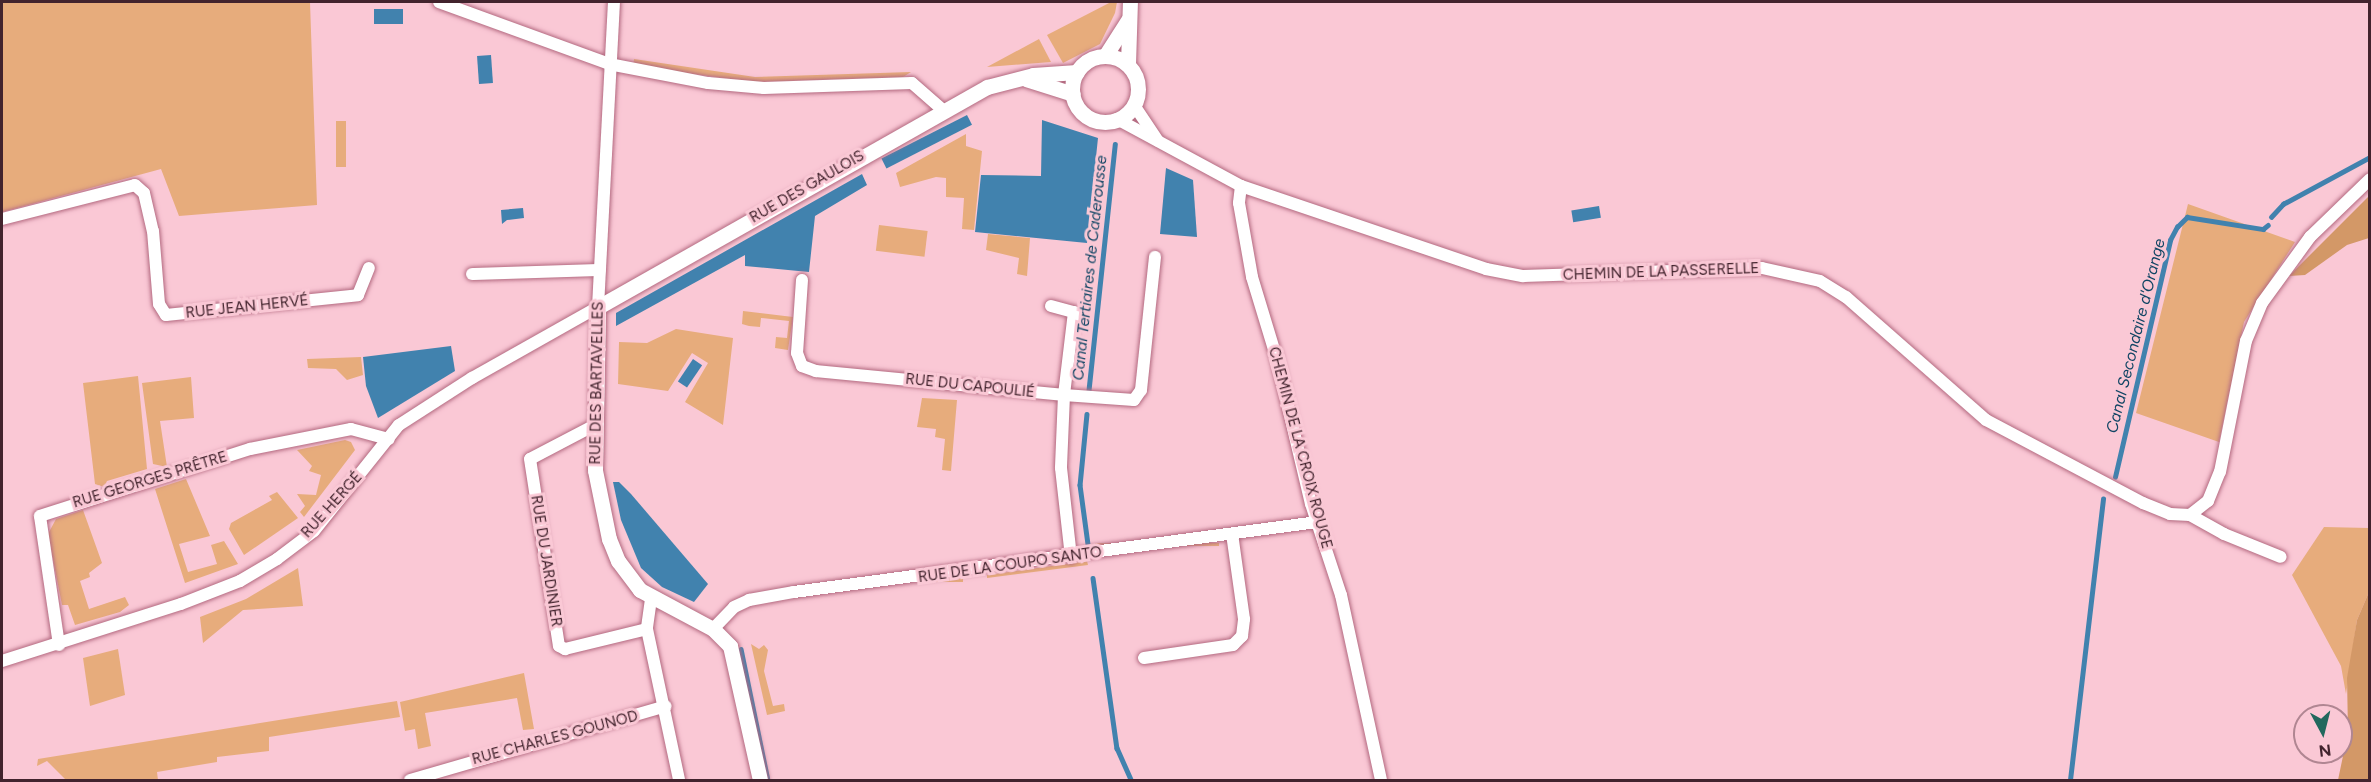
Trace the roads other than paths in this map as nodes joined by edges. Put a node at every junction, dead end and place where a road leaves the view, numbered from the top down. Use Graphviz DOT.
graph roads {
  1 [pos="439,2"];
  2 [pos="614,2"];
  3 [pos="1130,2"];
  4 [pos="1129,18"];
  5 [pos="1105,56"];
  6 [pos="609,64"];
  7 [pos="1128,64"];
  8 [pos="1077,72"];
  9 [pos="1020,77"];
  10 [pos="1073,94"];
  11 [pos="1134,105"];
  12 [pos="943,110"];
  13 [pos="1117,119"];
  14 [pos="1160,144"];
  15 [pos="2370,179"];
  16 [pos="1241,186"];
  17 [pos="2,219"];
  18 [pos="1155,257"];
  19 [pos="369,268"];
  20 [pos="600,270"];
  21 [pos="472,274"];
  22 [pos="802,280"];
  23 [pos="1051,306"];
  24 [pos="598,307"];
  25 [pos="1064,395"];
  26 [pos="595,425"];
  27 [pos="389,439"];
  28 [pos="2190,515"];
  29 [pos="1317,522"];
  30 [pos="1232,534"];
  31 [pos="1071,557"];
  32 [pos="2281,557"];
  33 [pos="651,599"];
  34 [pos="647,629"];
  35 [pos="713,629"];
  36 [pos="59,645"];
  37 [pos="1144,658"];
  38 [pos="2,661"];
  39 [pos="666,706"];
  40 [pos="410,780"];
  41 [pos="679,780"];
  42 [pos="760,780"];
  43 [pos="1381,780"];
  1 -- 6 [label="street"];
  2 -- 6 [label="street, RUE DES BARTAVELLES"];
  3 -- 4 [label="street"];
  4 -- 5 [label="street"];
  4 -- 7 [label="street"];
  5 -- 7 [label="street"];
  5 -- 8 [label="street"];
  6 -- 12 [label="street"];
  6 -- 20 [label="street, RUE DES BARTAVELLES"];
  7 -- 11 [label="street"];
  8 -- 9 [label="street"];
  8 -- 10 [label="street"];
  9 -- 10 [label="street"];
  9 -- 12 [label="street, RUE DES GAULOIS"];
  10 -- 13 [label="street, CHEMIN DE LA PASSERELLE"];
  11 -- 13 [label="street"];
  11 -- 14 [label="street, CHEMIN DE LA PASSERELLE"];
  12 -- 24 [label="street, RUE DES GAULOIS"];
  13 -- 14 [label="street, CHEMIN DE LA PASSERELLE"];
  14 -- 16 [label="street, CHEMIN DE LA PASSERELLE"];
  15 -- 28 [label="street"];
  16 -- 28 [label="street, CHEMIN DE LA PASSERELLE"];
  16 -- 29 [label="street, CHEMIN DE LA CROIX ROUGE"];
  17 -- 19 [label="street, RUE JEAN HERVÉ"];
  18 -- 25 [label="street"];
  20 -- 21 [label="street"];
  20 -- 24 [label="street, RUE DES BARTAVELLES"];
  22 -- 25 [label="street, RUE DU CAPOULIÉ"];
  23 -- 25 [label="street"];
  24 -- 26 [label="street, RUE DES BARTAVELLES"];
  24 -- 27 [label="street, RUE HERGÉ"];
  25 -- 31 [label="street"];
  26 -- 33 [label="street, RUE DES BARTAVELLES"];
  26 -- 34 [label="street, RUE DU JARDINIER"];
  27 -- 36 [label="street, RUE HERGÉ"];
  27 -- 36 [label="street, RUE GEORGES PRÊTRE"];
  28 -- 32 [label="street, CHEMIN DE LA PASSERELLE"];
  29 -- 30 [label="street, RUE DE LA COUPO SANTO"];
  29 -- 43 [label="street, CHEMIN DE LA CROIX ROUGE"];
  30 -- 31 [label="street, RUE DE LA COUPO SANTO"];
  30 -- 37 [label="street"];
  31 -- 35 [label="street, RUE DE LA COUPO SANTO"];
  33 -- 34 [label="street"];
  33 -- 35 [label="street, RUE DES BARTAVELLES"];
  34 -- 39 [label="street"];
  35 -- 42 [label="street, RUE DES BARTAVELLES"];
  36 -- 38 [label="street, RUE HERGÉ"];
  39 -- 40 [label="street, RUE CHARLES GOUNOD"];
  39 -- 41 [label="street"];
}
